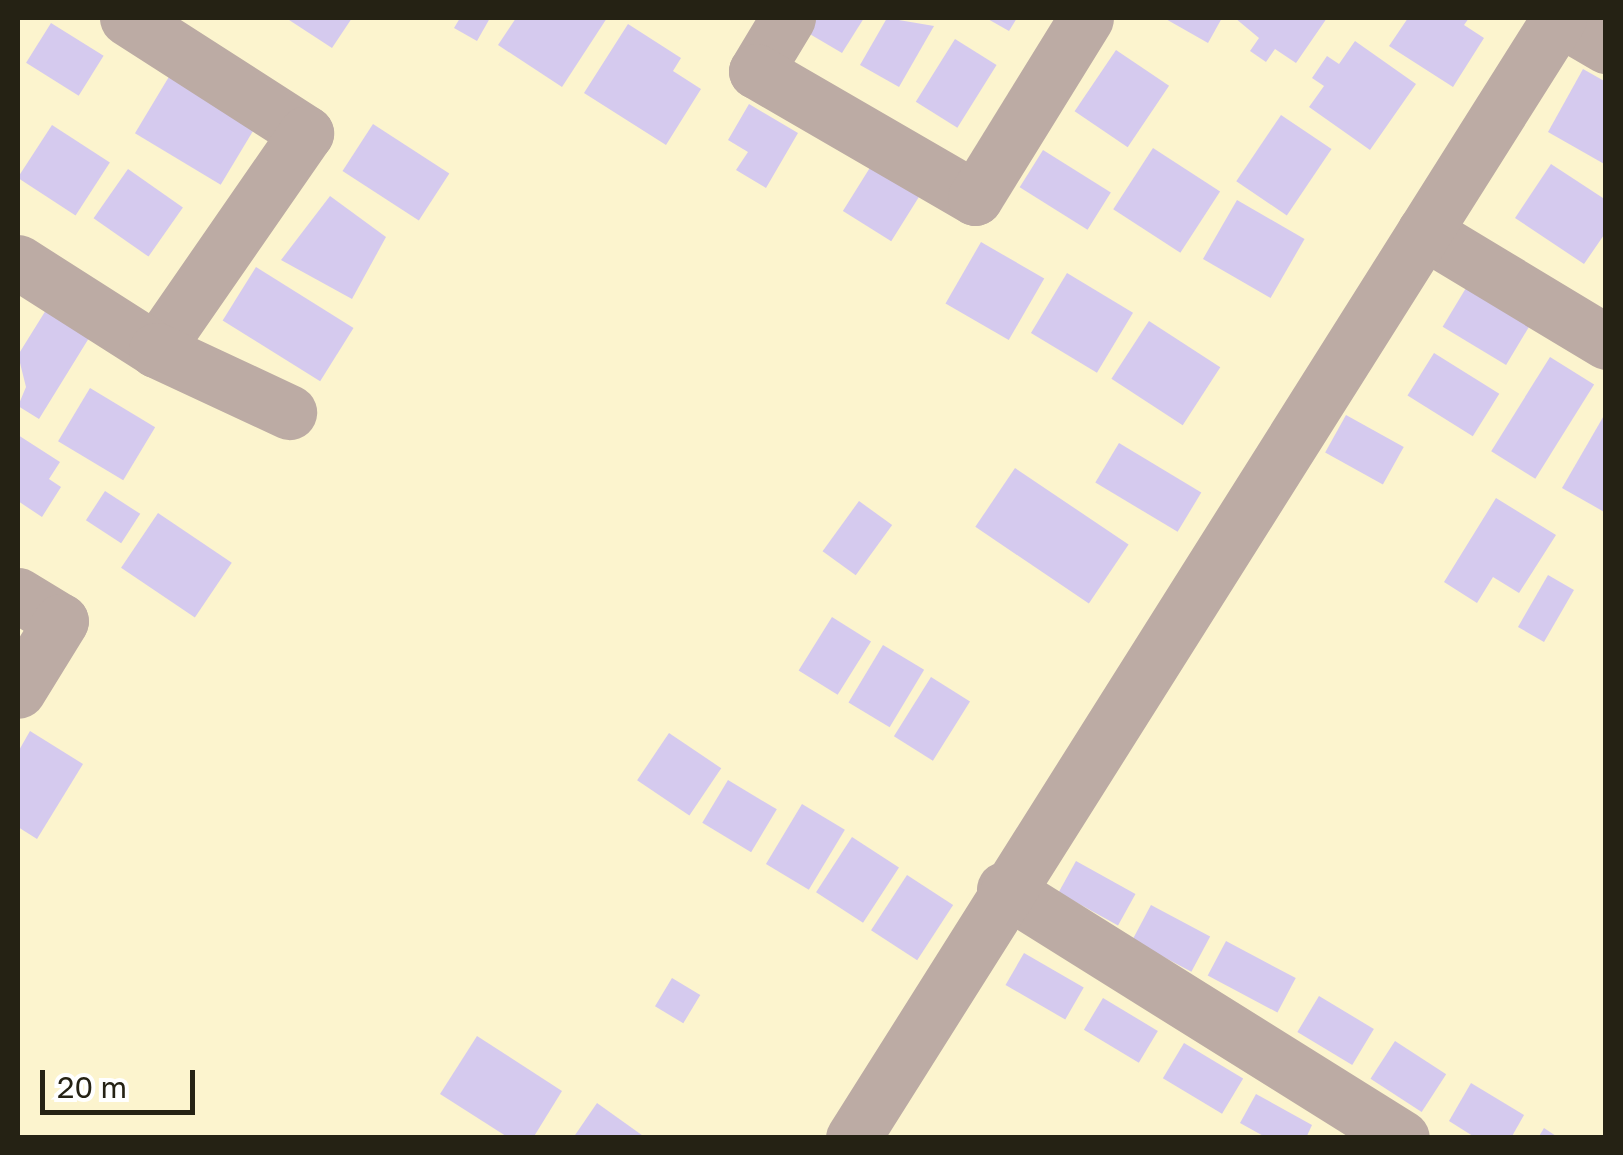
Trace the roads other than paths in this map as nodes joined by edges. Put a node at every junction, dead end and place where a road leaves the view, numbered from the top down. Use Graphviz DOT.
graph roads {
  1 [pos="128,18"];
  2 [pos="788,18"];
  3 [pos="1086,18"];
  4 [pos="1559,18"];
  5 [pos="1606,46"];
  6 [pos="1424,232"];
  7 [pos="18,262"];
  8 [pos="1606,342"];
  9 [pos="156,350"];
  10 [pos="289,412"];
  11 [pos="18,595"];
  12 [pos="18,691"];
  13 [pos="1004,888"];
  14 [pos="853,1138"];
  15 [pos="1402,1138"];
  1 -- 9 [label="street"];
  2 -- 3 [label="street"];
  4 -- 5 [label="street"];
  4 -- 6 [label="street"];
  6 -- 8 [label="street"];
  6 -- 13 [label="street"];
  7 -- 9 [label="street"];
  9 -- 10 [label="street"];
  11 -- 12 [label="street"];
  13 -- 14 [label="street"];
  13 -- 15 [label="street"];
}
